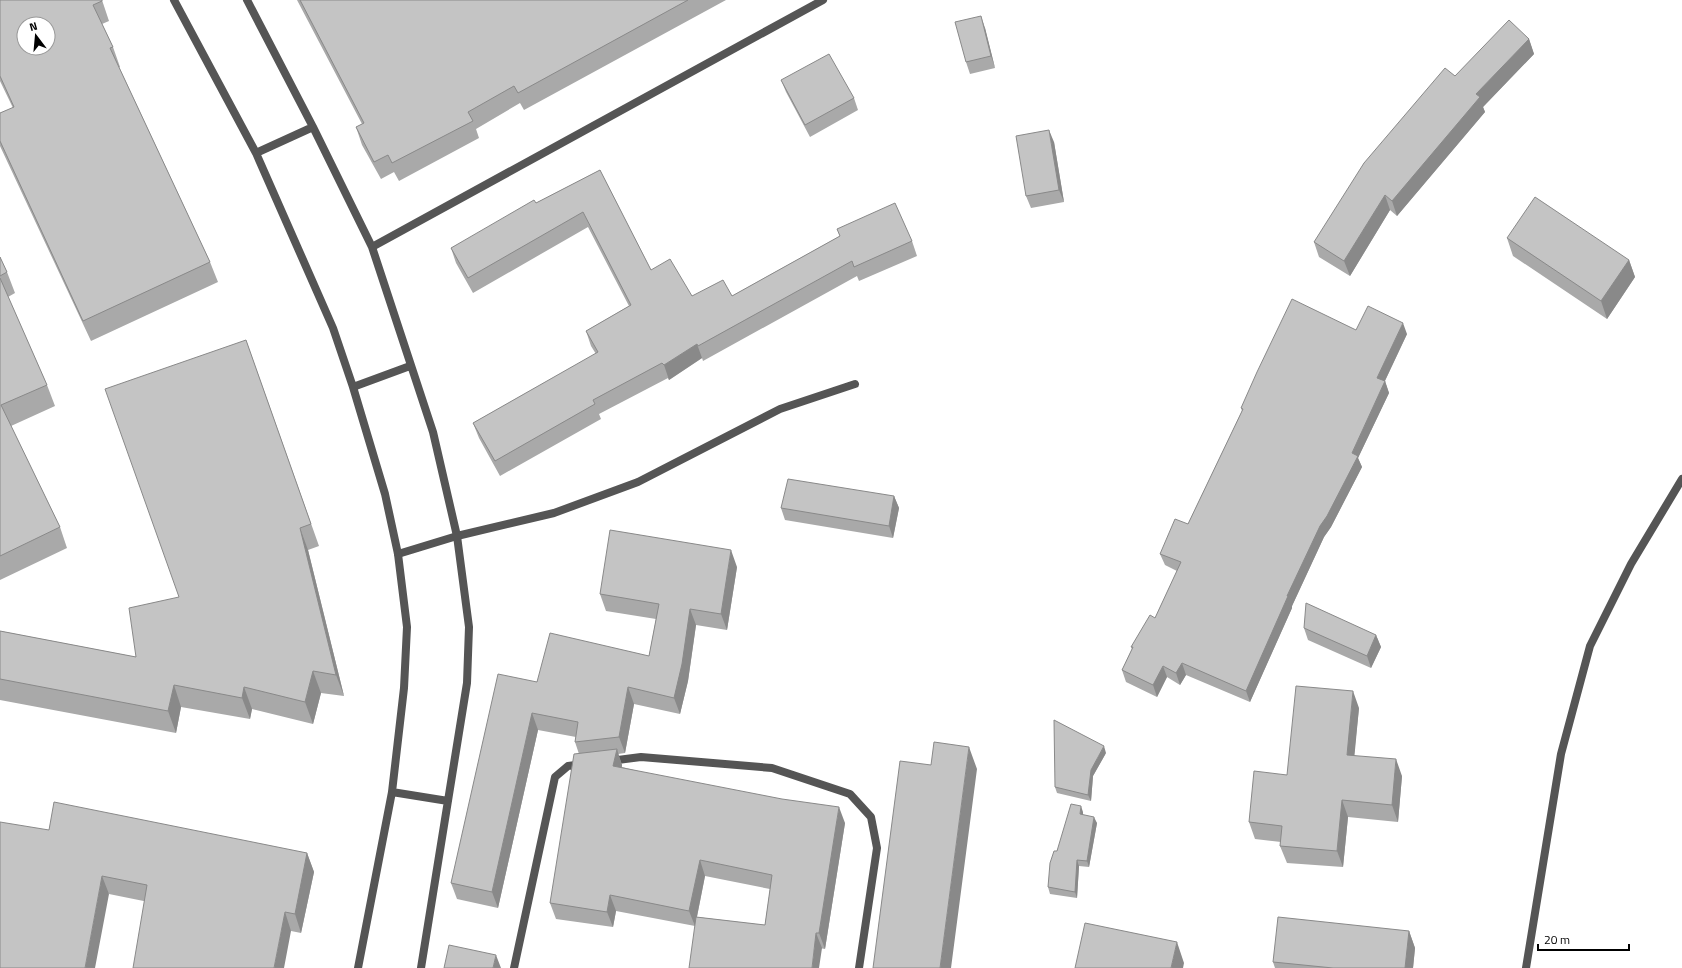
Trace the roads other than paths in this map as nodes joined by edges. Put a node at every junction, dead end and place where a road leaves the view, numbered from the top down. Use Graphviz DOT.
graph roads {
  1 [pos="174,0"];
  2 [pos="247,0"];
  3 [pos="823,0"];
  4 [pos="313,127"];
  5 [pos="256,152"];
  6 [pos="372,247"];
  7 [pos="410,366"];
  8 [pos="855,384"];
  9 [pos="353,387"];
  10 [pos="1682,479"];
  11 [pos="457,536"];
  12 [pos="398,554"];
  13 [pos="605,762"];
  14 [pos="590,764"];
  15 [pos="392,792"];
  16 [pos="448,800"];
  17 [pos="358,968"];
  18 [pos="420,968"];
  19 [pos="514,968"];
  20 [pos="860,968"];
  21 [pos="1526,968"];
  1 -- 5 [label="street"];
  2 -- 4 [label="street"];
  3 -- 6 [label="street"];
  4 -- 5 [label="street"];
  4 -- 6 [label="street"];
  5 -- 9 [label="street"];
  6 -- 7 [label="street"];
  7 -- 9 [label="street"];
  7 -- 11 [label="street"];
  8 -- 11 [label="street"];
  9 -- 12 [label="street"];
  10 -- 21 [label="street"];
  11 -- 12 [label="street"];
  11 -- 16 [label="street"];
  12 -- 15 [label="street"];
  13 -- 20 [label="street"];
  14 -- 19 [label="street"];
  15 -- 16 [label="street"];
  15 -- 17 [label="street"];
  16 -- 18 [label="street"];
}
